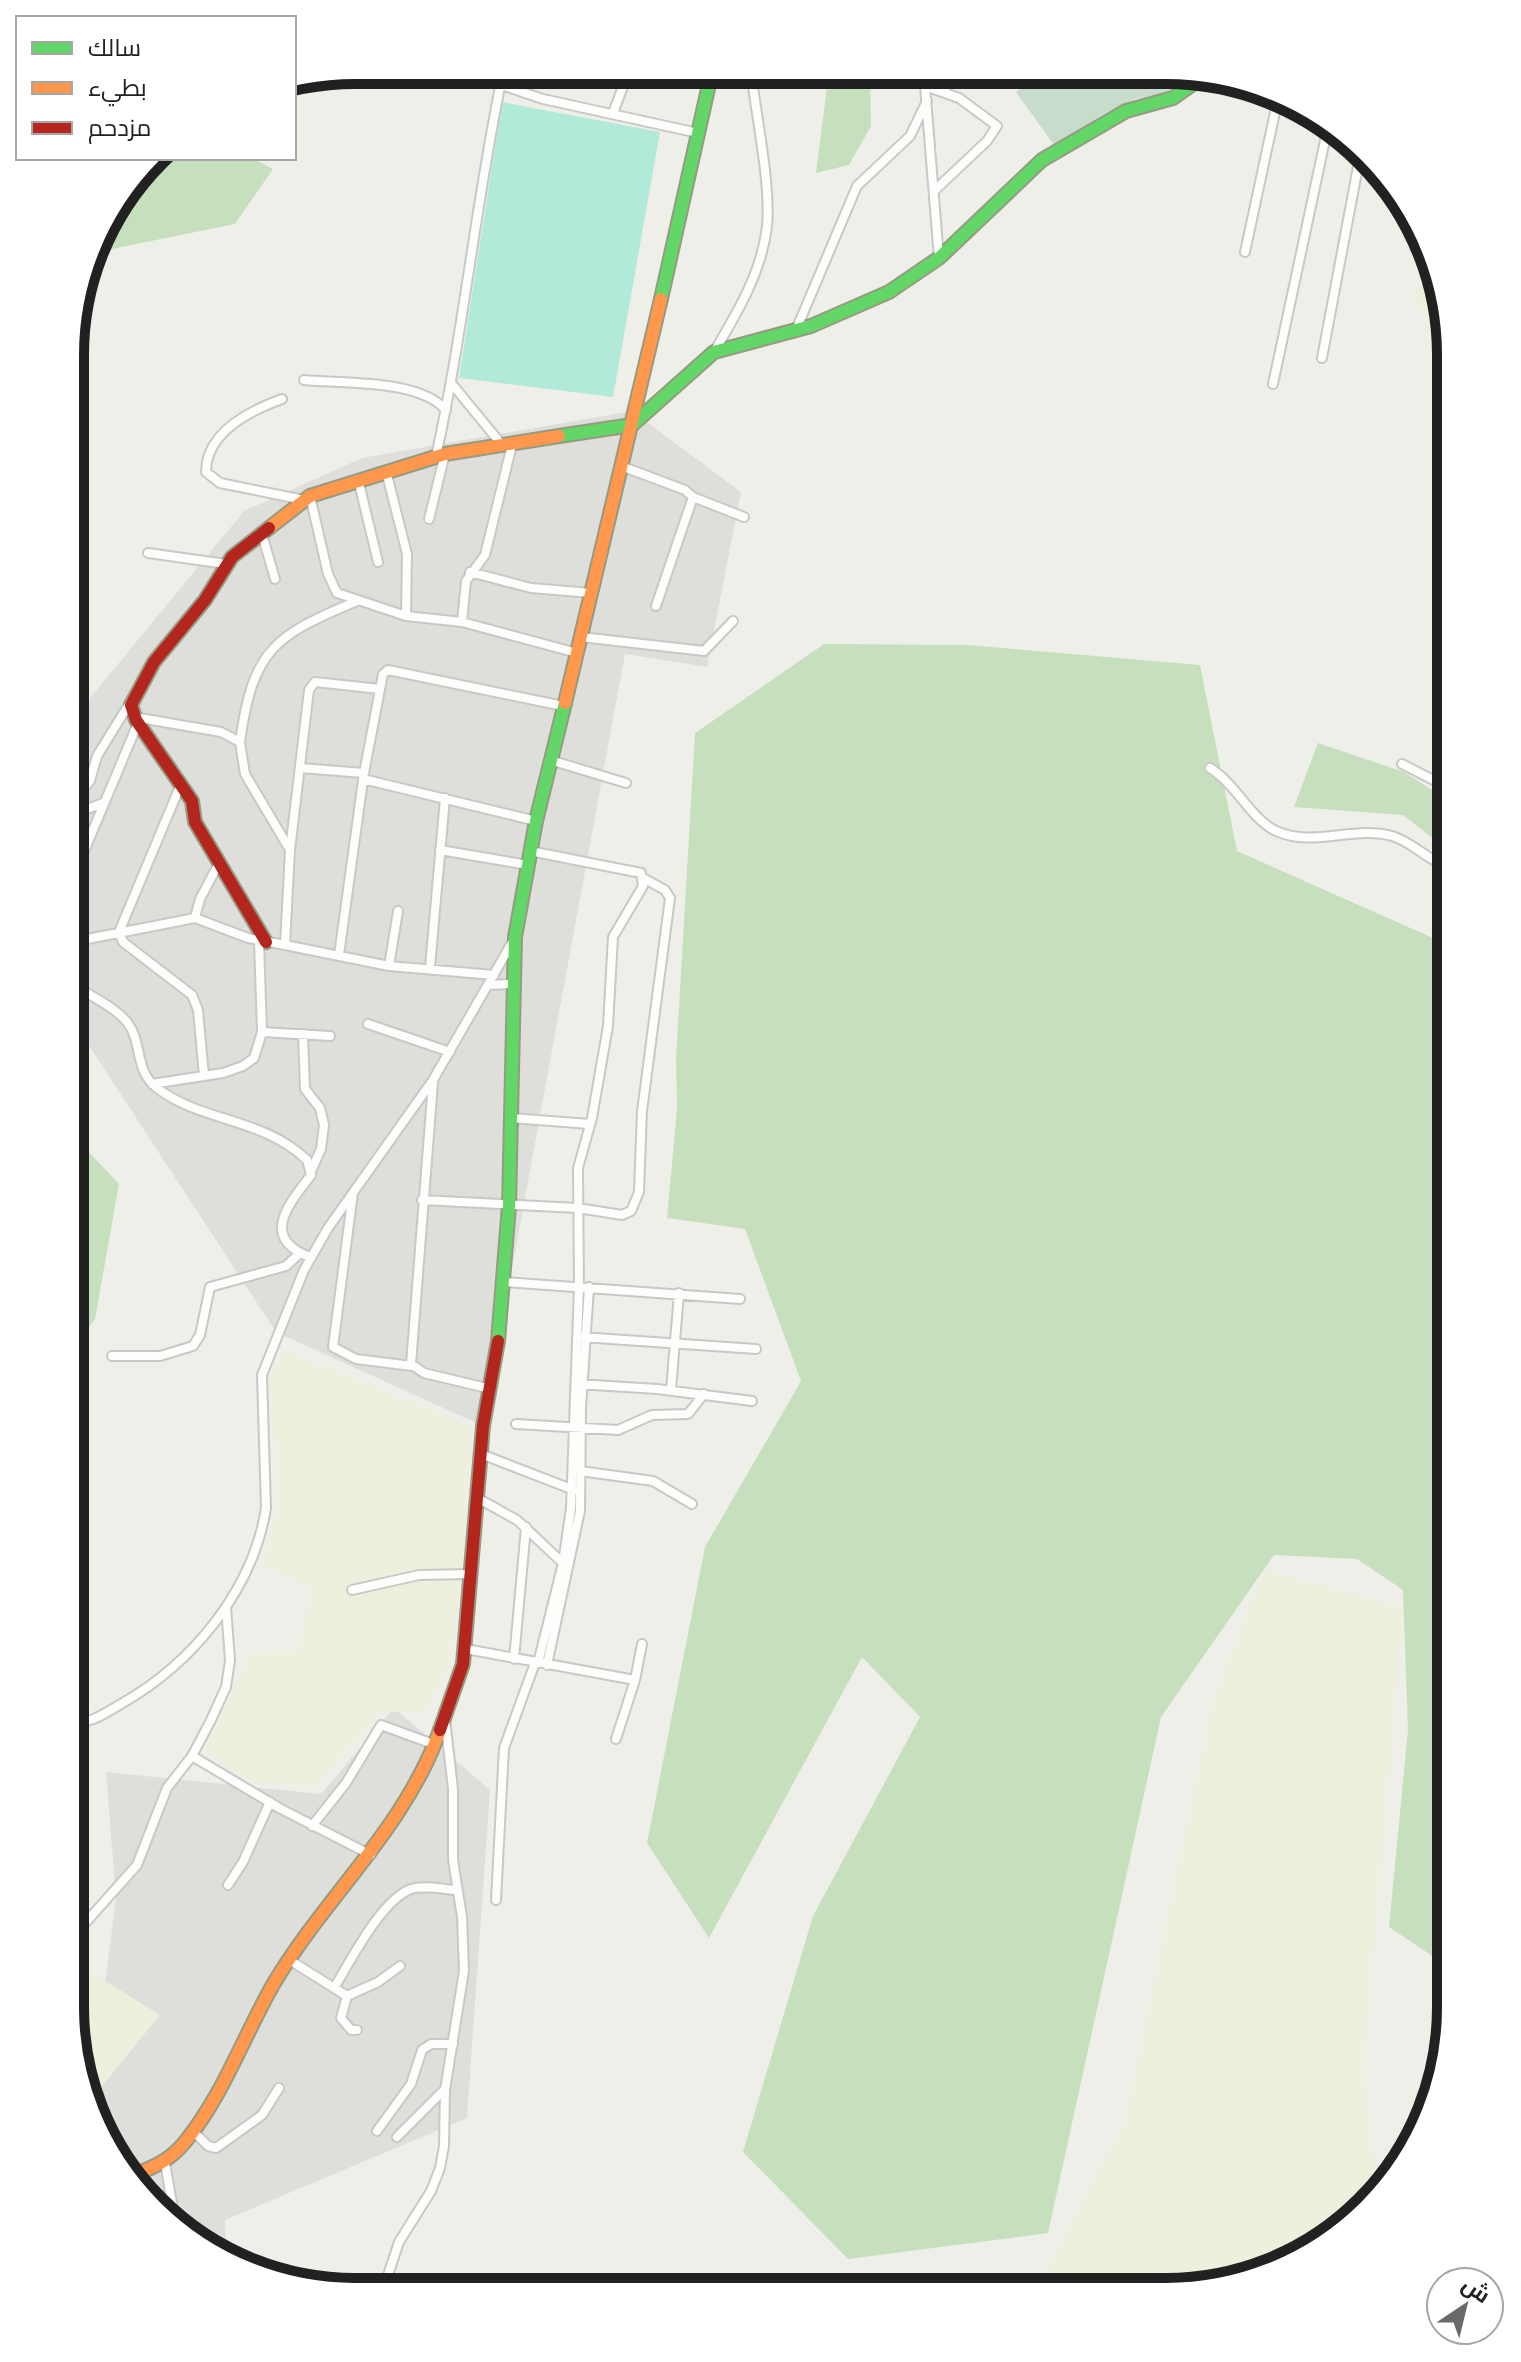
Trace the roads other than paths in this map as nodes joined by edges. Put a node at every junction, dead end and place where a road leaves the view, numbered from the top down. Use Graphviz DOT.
graph roads {
  1 [pos="752,84"];
  2 [pos="948,84"];
  3 [pos="494,85"];
  4 [pos="624,85"];
  5 [pos="709,85"];
  6 [pos="1191,85"];
  7 [pos="925,86"];
  8 [pos="500,87"];
  9 [pos="944,91"];
  10 [pos="927,101"];
  11 [pos="1276,108"];
  12 [pos="613,113"];
  13 [pos="698,133"];
  14 [pos="1326,136"];
  15 [pos="1357,163"];
  16 [pos="934,191"];
  17 [pos="1245,252"];
  18 [pos="939,258"];
  19 [pos="796,330"];
  20 [pos="714,352"];
  21 [pos="1322,358"];
  22 [pos="304,380"];
  23 [pos="452,384"];
  24 [pos="1273,384"];
  25 [pos="282,399"];
  26 [pos="446,410"];
  27 [pos="632,425"];
  28 [pos="508,446"];
  29 [pos="441,455"];
  30 [pos="621,466"];
  31 [pos="386,471"];
  32 [pos="358,479"];
  33 [pos="693,497"];
  34 [pos="307,498"];
  35 [pos="744,517"];
  36 [pos="429,519"];
  37 [pos="262,534"];
  38 [pos="148,553"];
  39 [pos="378,562"];
  40 [pos="226,564"];
  41 [pos="470,572"];
  42 [pos="275,579"];
  43 [pos="591,593"];
  44 [pos="357,601"];
  45 [pos="656,606"];
  46 [pos="406,616"];
  47 [pos="733,621"];
  48 [pos="462,622"];
  49 [pos="581,637"];
  50 [pos="577,653"];
  51 [pos="380,689"];
  52 [pos="131,700"];
  53 [pos="563,706"];
  54 [pos="136,720"];
  55 [pos="240,742"];
  56 [pos="550,760"];
  57 [pos="1402,764"];
  58 [pos="300,768"];
  59 [pos="1210,768"];
  60 [pos="364,776"];
  61 [pos="1437,782"];
  62 [pos="626,783"];
  63 [pos="181,784"];
  64 [pos="84,788"];
  65 [pos="445,798"];
  66 [pos="104,803"];
  67 [pos="84,812"];
  68 [pos="536,821"];
  69 [pos="290,850"];
  70 [pos="440,850"];
  71 [pos="84,851"];
  72 [pos="530,851"];
  73 [pos="219,863"];
  74 [pos="1437,864"];
  75 [pos="528,865"];
  76 [pos="643,878"];
  77 [pos="398,911"];
  78 [pos="195,918"];
  79 [pos="119,932"];
  80 [pos="515,937"];
  81 [pos="84,939"];
  82 [pos="263,942"];
  83 [pos="285,945"];
  84 [pos="339,955"];
  85 [pos="389,966"];
  86 [pos="430,967"];
  87 [pos="494,975"];
  88 [pos="512,984"];
  89 [pos="489,985"];
  90 [pos="84,992"];
  91 [pos="368,1024"];
  92 [pos="262,1032"];
  93 [pos="303,1034"];
  94 [pos="330,1036"];
  95 [pos="450,1052"];
  96 [pos="204,1076"];
  97 [pos="433,1080"];
  98 [pos="152,1084"];
  99 [pos="511,1118"];
  100 [pos="590,1124"];
  101 [pos="312,1169"];
  102 [pos="353,1193"];
  103 [pos="422,1200"];
  104 [pos="509,1206"];
  105 [pos="342,1208"];
  106 [pos="578,1208"];
  107 [pos="350,1224"];
  108 [pos="305,1255"];
  109 [pos="503,1282"];
  110 [pos="579,1286"];
  111 [pos="589,1287"];
  112 [pos="679,1293"];
  113 [pos="740,1299"];
  114 [pos="581,1337"];
  115 [pos="674,1342"];
  116 [pos="756,1349"];
  117 [pos="112,1356"];
  118 [pos="412,1366"];
  119 [pos="578,1384"];
  120 [pos="491,1389"];
  121 [pos="671,1390"];
  122 [pos="704,1394"];
  123 [pos="752,1401"];
  124 [pos="516,1424"];
  125 [pos="576,1428"];
  126 [pos="481,1454"];
  127 [pos="580,1471"];
  128 [pos="571,1489"];
  129 [pos="581,1493"];
  130 [pos="479,1499"];
  131 [pos="692,1504"];
  132 [pos="526,1527"];
  133 [pos="566,1566"];
  134 [pos="473,1574"];
  135 [pos="352,1590"];
  136 [pos="225,1606"];
  137 [pos="642,1644"];
  138 [pos="466,1649"];
  139 [pos="514,1659"];
  140 [pos="540,1663"];
  141 [pos="635,1680"];
  142 [pos="445,1719"];
  143 [pos="84,1720"];
  144 [pos="616,1739"];
  145 [pos="433,1744"];
  146 [pos="192,1756"];
  147 [pos="270,1802"];
  148 [pos="312,1826"];
  149 [pos="371,1855"];
  150 [pos="228,1885"];
  151 [pos="456,1890"];
  152 [pos="496,1900"];
  153 [pos="84,1924"];
  154 [pos="291,1961"];
  155 [pos="400,1966"];
  156 [pos="334,1988"];
  157 [pos="347,1996"];
  158 [pos="357,2030"];
  159 [pos="453,2044"];
  160 [pos="279,2088"];
  161 [pos="445,2090"];
  162 [pos="193,2131"];
  163 [pos="377,2131"];
  164 [pos="397,2137"];
  165 [pos="165,2163"];
  166 [pos="140,2172"];
  167 [pos="173,2207"];
  168 [pos="387,2278"];
  1 -- 20 [label="street"];
  2 -- 9 [label="street"];
  3 -- 8 [label="street"];
  4 -- 12 [label="street"];
  5 -- 13 [label="street"];
  6 -- 18 [label="street"];
  7 -- 9 [label="street"];
  7 -- 10 [label="street"];
  8 -- 12 [label="street"];
  8 -- 23 [label="street"];
  9 -- 16 [label="street"];
  10 -- 16 [label="street"];
  10 -- 19 [label="street"];
  11 -- 17 [label="street"];
  12 -- 13 [label="street"];
  13 -- 27 [label="street"];
  14 -- 24 [label="street"];
  15 -- 21 [label="street"];
  16 -- 18 [label="street"];
  18 -- 19 [label="street"];
  19 -- 20 [label="street"];
  20 -- 27 [label="street"];
  22 -- 26 [label="street"];
  23 -- 26 [label="street"];
  23 -- 28 [label="street"];
  25 -- 34 [label="street"];
  26 -- 29 [label="street"];
  27 -- 28 [label="street"];
  27 -- 30 [label="street"];
  28 -- 29 [label="street"];
  28 -- 41 [label="street"];
  29 -- 31 [label="street"];
  29 -- 36 [label="street"];
  30 -- 33 [label="street"];
  30 -- 43 [label="street"];
  31 -- 32 [label="street"];
  31 -- 46 [label="street"];
  32 -- 34 [label="street"];
  32 -- 39 [label="street"];
  33 -- 35 [label="street"];
  33 -- 45 [label="street"];
  34 -- 37 [label="street"];
  34 -- 44 [label="street"];
  37 -- 40 [label="street"];
  37 -- 42 [label="street"];
  38 -- 40 [label="street"];
  40 -- 52 [label="street"];
  41 -- 43 [label="street"];
  41 -- 48 [label="street"];
  43 -- 49 [label="street"];
  44 -- 46 [label="street"];
  44 -- 55 [label="street"];
  46 -- 48 [label="street"];
  47 -- 49 [label="street"];
  48 -- 50 [label="street"];
  49 -- 50 [label="street"];
  50 -- 53 [label="street"];
  51 -- 53 [label="street"];
  51 -- 58 [label="street"];
  51 -- 60 [label="street"];
  52 -- 54 [label="street"];
  52 -- 64 [label="street"];
  53 -- 56 [label="street"];
  54 -- 55 [label="street"];
  54 -- 63 [label="street"];
  54 -- 66 [label="street"];
  55 -- 69 [label="street"];
  56 -- 62 [label="street"];
  56 -- 68 [label="street"];
  57 -- 61 [label="street"];
  58 -- 60 [label="street"];
  58 -- 69 [label="street"];
  59 -- 74 [label="street"];
  60 -- 65 [label="street"];
  60 -- 84 [label="street"];
  63 -- 73 [label="street"];
  63 -- 79 [label="street"];
  65 -- 68 [label="street"];
  65 -- 70 [label="street"];
  66 -- 67 [label="street"];
  66 -- 71 [label="street"];
  68 -- 72 [label="street"];
  69 -- 83 [label="street"];
  70 -- 75 [label="street"];
  70 -- 86 [label="street"];
  72 -- 75 [label="street"];
  72 -- 76 [label="street"];
  73 -- 78 [label="street"];
  73 -- 82 [label="street"];
  75 -- 80 [label="street"];
  76 -- 100 [label="street"];
  76 -- 106 [label="street"];
  77 -- 85 [label="street"];
  78 -- 79 [label="street"];
  78 -- 82 [label="street"];
  79 -- 81 [label="street"];
  79 -- 96 [label="street"];
  80 -- 87 [label="street"];
  80 -- 88 [label="street"];
  82 -- 83 [label="street"];
  82 -- 92 [label="street"];
  83 -- 84 [label="street"];
  84 -- 85 [label="street"];
  85 -- 86 [label="street"];
  86 -- 87 [label="street"];
  87 -- 89 [label="street"];
  88 -- 89 [label="street"];
  88 -- 99 [label="street"];
  89 -- 95 [label="street"];
  90 -- 98 [label="street"];
  91 -- 95 [label="street"];
  92 -- 93 [label="street"];
  92 -- 96 [label="street"];
  93 -- 94 [label="street"];
  93 -- 101 [label="street"];
  95 -- 97 [label="street"];
  96 -- 98 [label="street"];
  97 -- 102 [label="street"];
  97 -- 103 [label="street"];
  98 -- 101 [label="street"];
  99 -- 100 [label="street"];
  99 -- 104 [label="street"];
  100 -- 106 [label="street"];
  101 -- 108 [label="street"];
  102 -- 105 [label="street"];
  102 -- 107 [label="street"];
  103 -- 104 [label="street"];
  103 -- 118 [label="street"];
  104 -- 106 [label="street"];
  104 -- 109 [label="street"];
  105 -- 107 [label="street"];
  105 -- 108 [label="street"];
  106 -- 110 [label="street"];
  107 -- 118 [label="street"];
  108 -- 117 [label="street"];
  108 -- 136 [label="street"];
  109 -- 110 [label="street"];
  109 -- 120 [label="street"];
  110 -- 111 [label="street"];
  110 -- 114 [label="street"];
  111 -- 112 [label="street"];
  111 -- 114 [label="street"];
  112 -- 113 [label="street"];
  112 -- 115 [label="street"];
  114 -- 115 [label="street"];
  114 -- 119 [label="street"];
  115 -- 116 [label="street"];
  115 -- 121 [label="street"];
  118 -- 120 [label="street"];
  119 -- 121 [label="street"];
  119 -- 125 [label="street"];
  120 -- 126 [label="street"];
  121 -- 122 [label="street"];
  122 -- 123 [label="street"];
  122 -- 125 [label="street"];
  124 -- 125 [label="street"];
  125 -- 127 [label="street"];
  125 -- 128 [label="street"];
  126 -- 128 [label="street"];
  126 -- 130 [label="street"];
  127 -- 129 [label="street"];
  127 -- 131 [label="street"];
  128 -- 129 [label="street"];
  128 -- 133 [label="street"];
  129 -- 133 [label="street"];
  130 -- 132 [label="street"];
  130 -- 134 [label="street"];
  132 -- 133 [label="street"];
  132 -- 139 [label="street"];
  133 -- 140 [label="street"];
  134 -- 135 [label="street"];
  134 -- 138 [label="street"];
  136 -- 143 [label="street"];
  136 -- 146 [label="street"];
  137 -- 141 [label="street"];
  138 -- 139 [label="street"];
  138 -- 142 [label="street"];
  139 -- 140 [label="street"];
  140 -- 141 [label="street"];
  140 -- 152 [label="street"];
  141 -- 144 [label="street"];
  142 -- 145 [label="street"];
  142 -- 151 [label="street"];
  145 -- 148 [label="street"];
  145 -- 149 [label="street"];
  146 -- 147 [label="street"];
  146 -- 153 [label="street"];
  147 -- 148 [label="street"];
  147 -- 150 [label="street"];
  148 -- 149 [label="street"];
  149 -- 154 [label="street"];
  151 -- 156 [label="street"];
  151 -- 159 [label="street"];
  154 -- 156 [label="street"];
  154 -- 162 [label="street"];
  155 -- 157 [label="street"];
  156 -- 157 [label="street"];
  157 -- 158 [label="street"];
  159 -- 161 [label="street"];
  159 -- 163 [label="street"];
  160 -- 162 [label="street"];
  161 -- 164 [label="street"];
  161 -- 168 [label="street"];
  162 -- 165 [label="street"];
  165 -- 166 [label="street"];
  165 -- 167 [label="street"];
}
